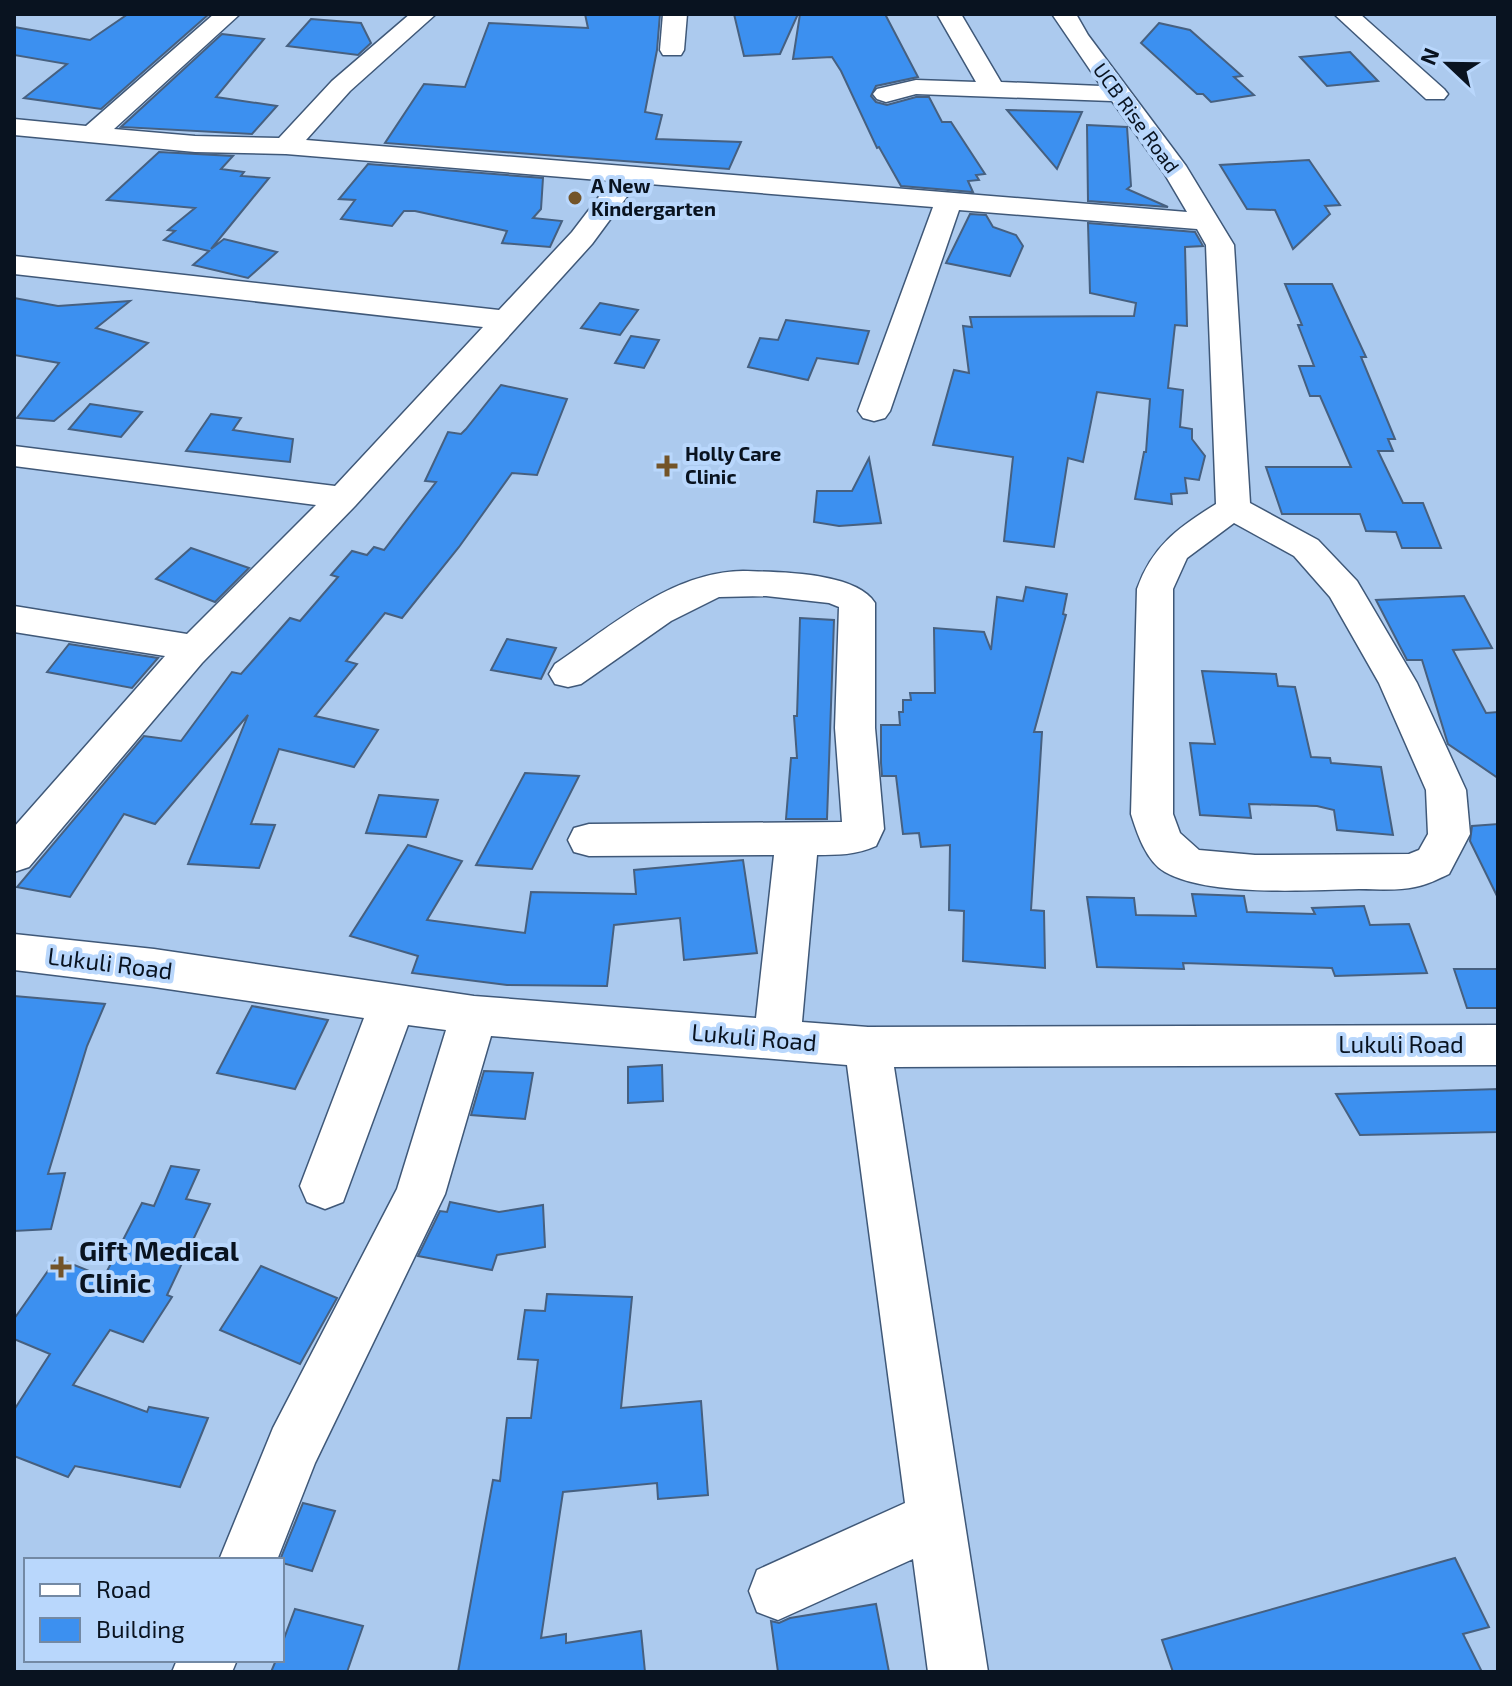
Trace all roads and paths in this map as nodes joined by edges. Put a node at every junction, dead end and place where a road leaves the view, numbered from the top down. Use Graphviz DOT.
graph roads {
  1 [pos="228,14"];
  2 [pos="424,14"];
  3 [pos="675,14"];
  4 [pos="949,14"];
  5 [pos="1064,14"];
  6 [pos="1346,14"];
  7 [pos="672,50"];
  8 [pos="993,90"];
  9 [pos="886,94"];
  10 [pos="1120,94"];
  11 [pos="1435,94"];
  12 [pos="14,127"];
  13 [pos="91,135"];
  14 [pos="286,146"];
  15 [pos="631,173"];
  16 [pos="948,203"];
  17 [pos="1209,222"];
  18 [pos="14,265"];
  19 [pos="503,320"];
  20 [pos="874,411"];
  21 [pos="14,456"];
  22 [pos="343,498"];
  23 [pos="1233,508"];
  24 [pos="14,619"];
  25 [pos="195,648"];
  26 [pos="568,674"];
  27 [pos="797,839"];
  28 [pos="589,840"];
  29 [pos="14,855"];
  30 [pos="14,952"];
  31 [pos="393,1003"];
  32 [pos="474,1015"];
  33 [pos="777,1040"];
  34 [pos="1498,1045"];
  35 [pos="868,1047"];
  36 [pos="325,1186"];
  37 [pos="936,1518"];
  38 [pos="249,1558"];
  39 [pos="778,1591"];
  40 [pos="958,1672"];
  1 -- 13 [label="street"];
  2 -- 14 [label="street"];
  3 -- 7 [label="street"];
  4 -- 8 [label="street"];
  5 -- 10 [label="street, UCB Rise Road"];
  6 -- 11 [label="street"];
  8 -- 9 [label="street"];
  8 -- 10 [label="street"];
  10 -- 17 [label="street, UCB Rise Road"];
  12 -- 13 [label="street"];
  13 -- 14 [label="street"];
  14 -- 15 [label="street"];
  15 -- 16 [label="street"];
  15 -- 19 [label="street"];
  16 -- 17 [label="street"];
  16 -- 20 [label="street"];
  17 -- 23 [label="street, UCB Rise Road"];
  18 -- 19 [label="street"];
  19 -- 22 [label="street"];
  21 -- 22 [label="street"];
  22 -- 25 [label="street"];
  23 -- 23 [label="street"];
  24 -- 25 [label="street"];
  25 -- 29 [label="street"];
  26 -- 27 [label="street"];
  27 -- 28 [label="street"];
  27 -- 33 [label="street"];
  30 -- 31 [label="street, Lukuli Road"];
  31 -- 32 [label="street, Lukuli Road"];
  31 -- 36 [label="street"];
  32 -- 33 [label="street, Lukuli Road"];
  32 -- 38 [label="street"];
  33 -- 35 [label="street, Lukuli Road"];
  34 -- 35 [label="street, Lukuli Road"];
  35 -- 37 [label="street"];
  37 -- 39 [label="street"];
  37 -- 40 [label="street"];
}
